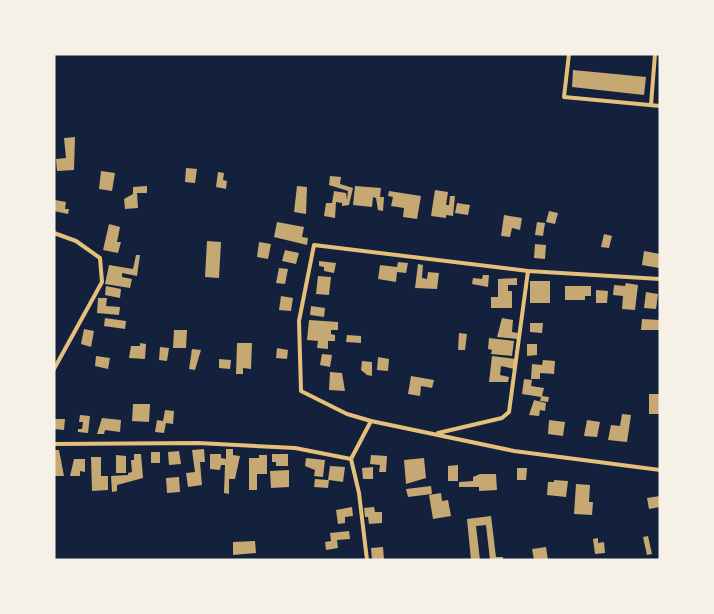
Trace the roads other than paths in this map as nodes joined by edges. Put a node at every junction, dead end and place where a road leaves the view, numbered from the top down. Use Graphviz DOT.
graph roads {
  1 [pos="569,54"];
  2 [pos="655,54"];
  3 [pos="651,105"];
  4 [pos="660,106"];
  5 [pos="54,233"];
  6 [pos="528,271"];
  7 [pos="660,279"];
  8 [pos="54,369"];
  9 [pos="371,421"];
  10 [pos="435,434"];
  11 [pos="54,444"];
  12 [pos="351,459"];
  13 [pos="660,470"];
  14 [pos="367,560"];
  1 -- 3 [label="street"];
  2 -- 3 [label="street"];
  3 -- 4 [label="street"];
  5 -- 8 [label="street"];
  6 -- 7 [label="street"];
  6 -- 9 [label="street"];
  6 -- 10 [label="street"];
  9 -- 10 [label="street"];
  9 -- 12 [label="street"];
  10 -- 13 [label="street"];
  11 -- 12 [label="street"];
  12 -- 14 [label="street"];
}
